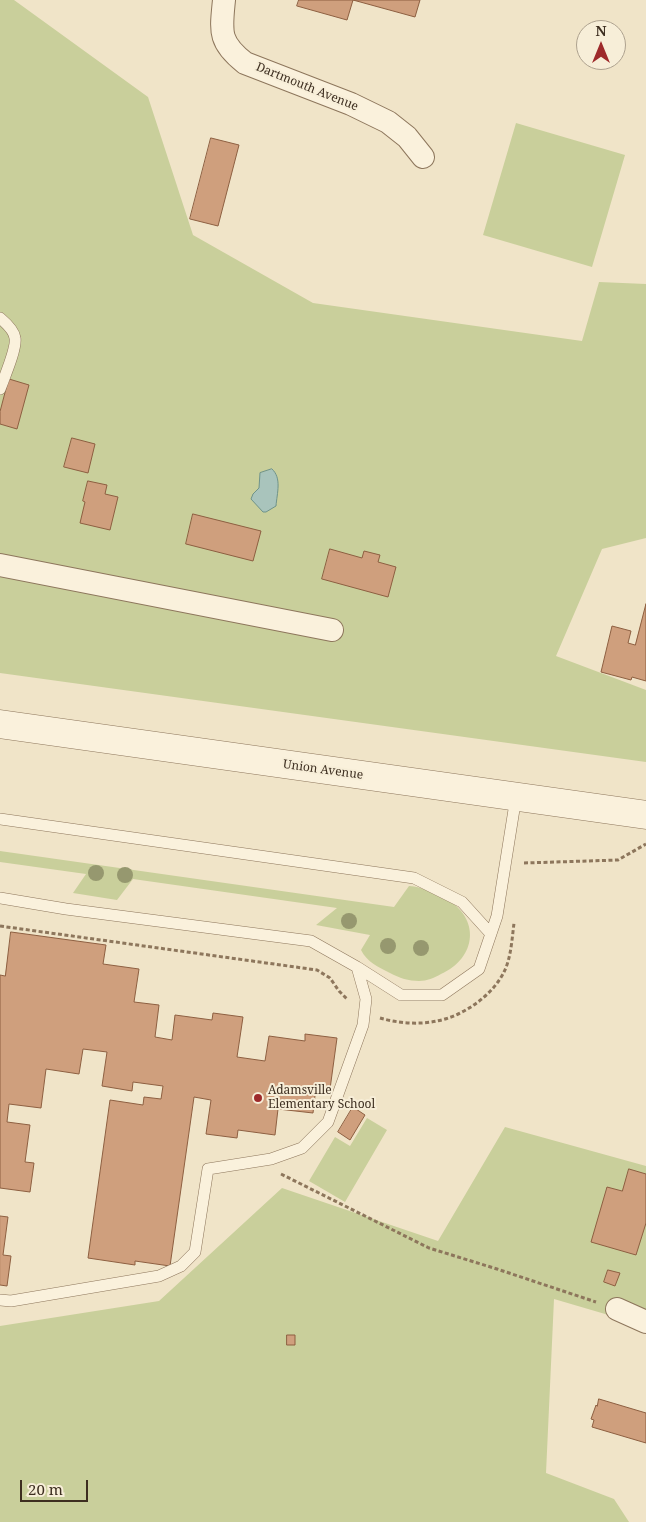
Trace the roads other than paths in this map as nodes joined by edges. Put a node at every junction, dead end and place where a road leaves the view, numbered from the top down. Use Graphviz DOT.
graph roads {
  1 [pos="224,0"];
  2 [pos="423,157"];
  3 [pos="0,318"];
  4 [pos="0,389"];
  5 [pos="0,565"];
  6 [pos="332,630"];
  7 [pos="0,724"];
  8 [pos="516,797"];
  9 [pos="646,815"];
  10 [pos="0,819"];
  11 [pos="0,898"];
  12 [pos="492,934"];
  13 [pos="358,967"];
  14 [pos="0,1300"];
  15 [pos="617,1309"];
  16 [pos="646,1322"];
  1 -- 2 [label="street, Dartmouth Avenue"];
  3 -- 4 [label="lane"];
  5 -- 6 [label="street"];
  7 -- 8 [label="street, Union Avenue"];
  8 -- 9 [label="street, Union Avenue"];
  8 -- 12 [label="lane"];
  10 -- 12 [label="lane"];
  11 -- 13 [label="lane"];
  12 -- 13 [label="lane"];
  13 -- 14 [label="lane"];
  15 -- 16 [label="street"];
}
